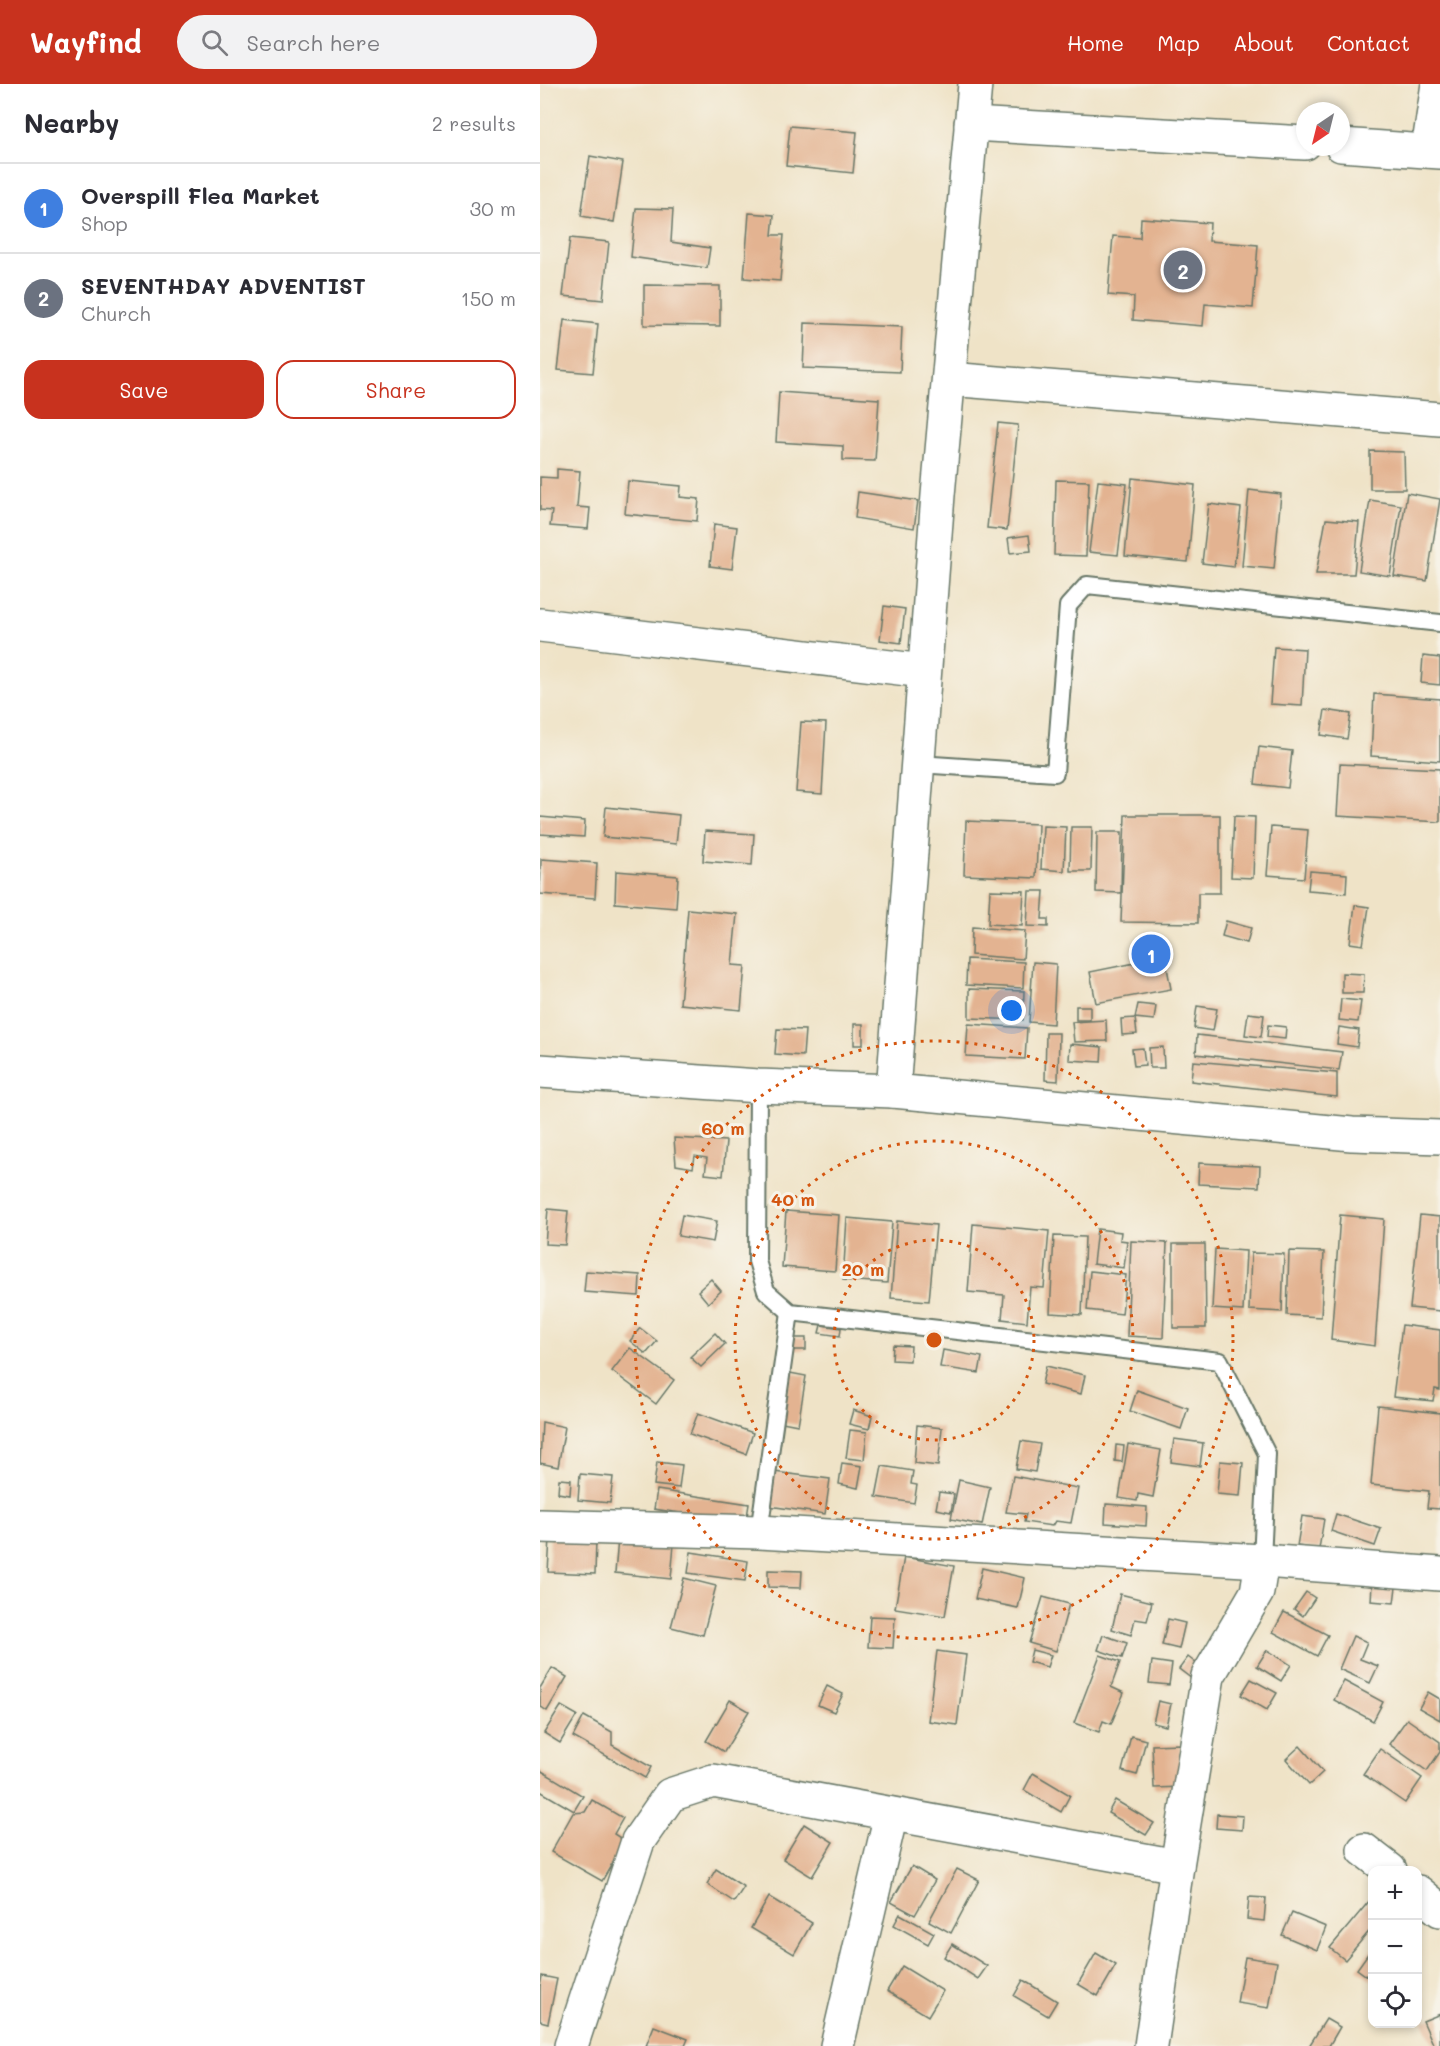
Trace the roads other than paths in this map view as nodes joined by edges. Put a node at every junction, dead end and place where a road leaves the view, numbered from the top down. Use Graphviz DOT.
graph roads {
  1 [pos="975,84"];
  2 [pos="1438,84"];
  3 [pos="971,124"];
  4 [pos="1296,142"];
  5 [pos="1350,146"];
  6 [pos="1434,151"];
  7 [pos="949,379"];
  8 [pos="1440,419"];
  9 [pos="1440,623"];
  10 [pos="540,625"];
  11 [pos="924,671"];
  12 [pos="918,764"];
  13 [pos="540,1071"];
  14 [pos="758,1086"];
  15 [pos="893,1091"];
  16 [pos="1440,1137"];
  17 [pos="790,1312"];
  18 [pos="540,1526"];
  19 [pos="759,1532"];
  20 [pos="1262,1561"];
  21 [pos="1440,1574"];
  22 [pos="891,1814"];
  23 [pos="1364,1850"];
  24 [pos="1177,1866"];
  25 [pos="1385,1866"];
  26 [pos="1422,1895"];
  27 [pos="1440,1910"];
  28 [pos="570,2046"];
  29 [pos="837,2046"];
  30 [pos="1151,2046"];
  1 -- 3 [label="street"];
  2 -- 6 [label="street"];
  3 -- 4 [label="street"];
  3 -- 7 [label="street"];
  5 -- 6 [label="street"];
  7 -- 8 [label="street"];
  7 -- 11 [label="street"];
  9 -- 12 [label="lane"];
  10 -- 11 [label="street"];
  11 -- 12 [label="street"];
  12 -- 15 [label="street"];
  13 -- 14 [label="street"];
  14 -- 15 [label="street"];
  14 -- 17 [label="lane"];
  15 -- 16 [label="street"];
  17 -- 19 [label="lane"];
  17 -- 20 [label="lane"];
  18 -- 19 [label="street"];
  19 -- 20 [label="street"];
  20 -- 21 [label="street"];
  20 -- 24 [label="street"];
  22 -- 24 [label="street"];
  22 -- 28 [label="street"];
  22 -- 29 [label="street"];
  23 -- 25 [label="street"];
  24 -- 30 [label="street"];
  26 -- 27 [label="street"];
}
